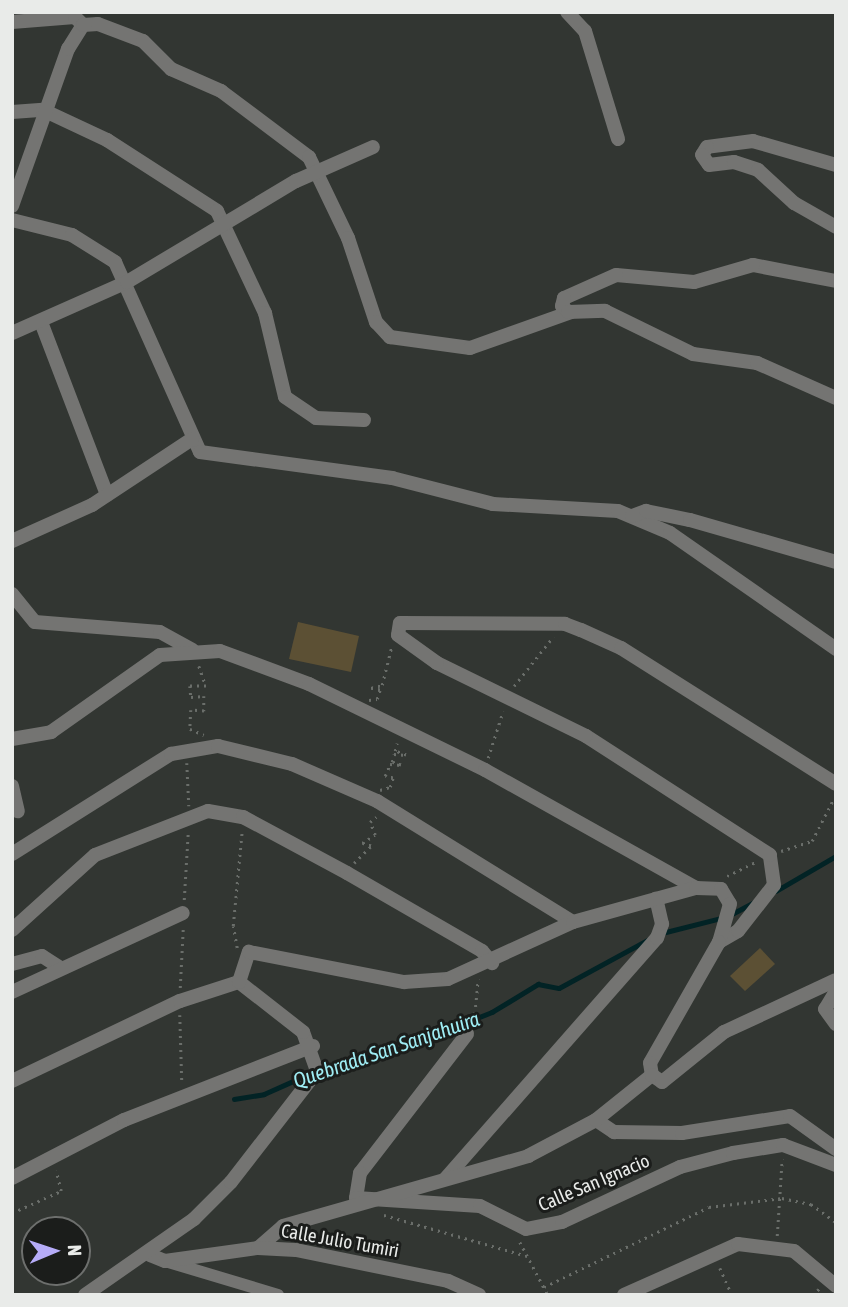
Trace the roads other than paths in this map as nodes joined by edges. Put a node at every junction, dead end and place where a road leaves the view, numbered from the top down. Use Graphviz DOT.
graph roads {
  1 [pos="567,12"];
  2 [pos="12,22"];
  3 [pos="83,25"];
  4 [pos="43,110"];
  5 [pos="12,112"];
  6 [pos="618,139"];
  7 [pos="373,147"];
  8 [pos="836,165"];
  9 [pos="315,172"];
  10 [pos="12,206"];
  11 [pos="12,220"];
  12 [pos="225,223"];
  13 [pos="836,227"];
  14 [pos="836,281"];
  15 [pos="127,282"];
  16 [pos="571,312"];
  17 [pos="12,322"];
  18 [pos="35,324"];
  19 [pos="12,333"];
  20 [pos="836,398"];
  21 [pos="364,421"];
  22 [pos="192,439"];
  23 [pos="107,495"];
  24 [pos="632,516"];
  25 [pos="12,541"];
  26 [pos="836,562"];
  27 [pos="12,594"];
  28 [pos="836,649"];
  29 [pos="192,650"];
  30 [pos="12,739"];
  31 [pos="836,784"];
  32 [pos="12,786"];
  33 [pos="18,811"];
  34 [pos="12,854"];
  35 [pos="696,888"];
  36 [pos="656,899"];
  37 [pos="183,913"];
  38 [pos="573,922"];
  39 [pos="12,930"];
  40 [pos="719,942"];
  41 [pos="12,964"];
  42 [pos="486,966"];
  43 [pos="59,967"];
  44 [pos="836,980"];
  45 [pos="239,982"];
  46 [pos="836,991"];
  47 [pos="12,992"];
  48 [pos="836,1024"];
  49 [pos="471,1028"];
  50 [pos="313,1045"];
  51 [pos="652,1075"];
  52 [pos="12,1081"];
  53 [pos="596,1120"];
  54 [pos="836,1149"];
  55 [pos="836,1165"];
  56 [pos="12,1178"];
  57 [pos="445,1179"];
  58 [pos="364,1201"];
  59 [pos="258,1248"];
  60 [pos="150,1255"];
  61 [pos="165,1261"];
  62 [pos="836,1286"];
  63 [pos="106,1288"];
  64 [pos="85,1295"];
  65 [pos="278,1295"];
  66 [pos="479,1295"];
  67 [pos="624,1295"];
  1 -- 6 [label="street"];
  2 -- 3 [label="street"];
  3 -- 4 [label="street"];
  3 -- 9 [label="street"];
  4 -- 5 [label="street"];
  4 -- 10 [label="street"];
  4 -- 12 [label="street"];
  7 -- 9 [label="street"];
  8 -- 13 [label="street"];
  9 -- 12 [label="street"];
  9 -- 16 [label="street"];
  11 -- 15 [label="street"];
  12 -- 15 [label="street"];
  12 -- 21 [label="street"];
  14 -- 16 [label="street"];
  15 -- 18 [label="street"];
  15 -- 22 [label="street"];
  16 -- 20 [label="street"];
  17 -- 18 [label="street"];
  18 -- 19 [label="street"];
  18 -- 23 [label="street"];
  22 -- 23 [label="street"];
  22 -- 24 [label="street"];
  23 -- 25 [label="street"];
  24 -- 26 [label="street"];
  24 -- 28 [label="street"];
  27 -- 29 [label="street"];
  29 -- 30 [label="street"];
  29 -- 35 [label="street"];
  31 -- 40 [label="street"];
  32 -- 33 [label="street"];
  34 -- 38 [label="street"];
  35 -- 36 [label="street"];
  35 -- 40 [label="street"];
  36 -- 38 [label="street"];
  36 -- 57 [label="street"];
  37 -- 43 [label="street"];
  38 -- 42 [label="street"];
  39 -- 42 [label="street"];
  40 -- 51 [label="street"];
  41 -- 43 [label="street"];
  42 -- 45 [label="street"];
  43 -- 47 [label="street"];
  44 -- 51 [label="street"];
  45 -- 50 [label="street"];
  45 -- 52 [label="street"];
  46 -- 48 [label="street"];
  49 -- 58 [label="street"];
  50 -- 56 [label="street"];
  50 -- 60 [label="street"];
  51 -- 53 [label="street"];
  53 -- 54 [label="street"];
  53 -- 57 [label="street"];
  55 -- 58 [label="street, Calle San Ignacio"];
  57 -- 58 [label="street"];
  58 -- 59 [label="street"];
  59 -- 61 [label="street, Calle Julio Tumiri"];
  59 -- 66 [label="street, Calle Julio Tumiri"];
  60 -- 61 [label="street, Calle Julio Tumiri"];
  60 -- 63 [label="street"];
  61 -- 65 [label="street"];
  62 -- 67 [label="street"];
  63 -- 64 [label="street"];
}
